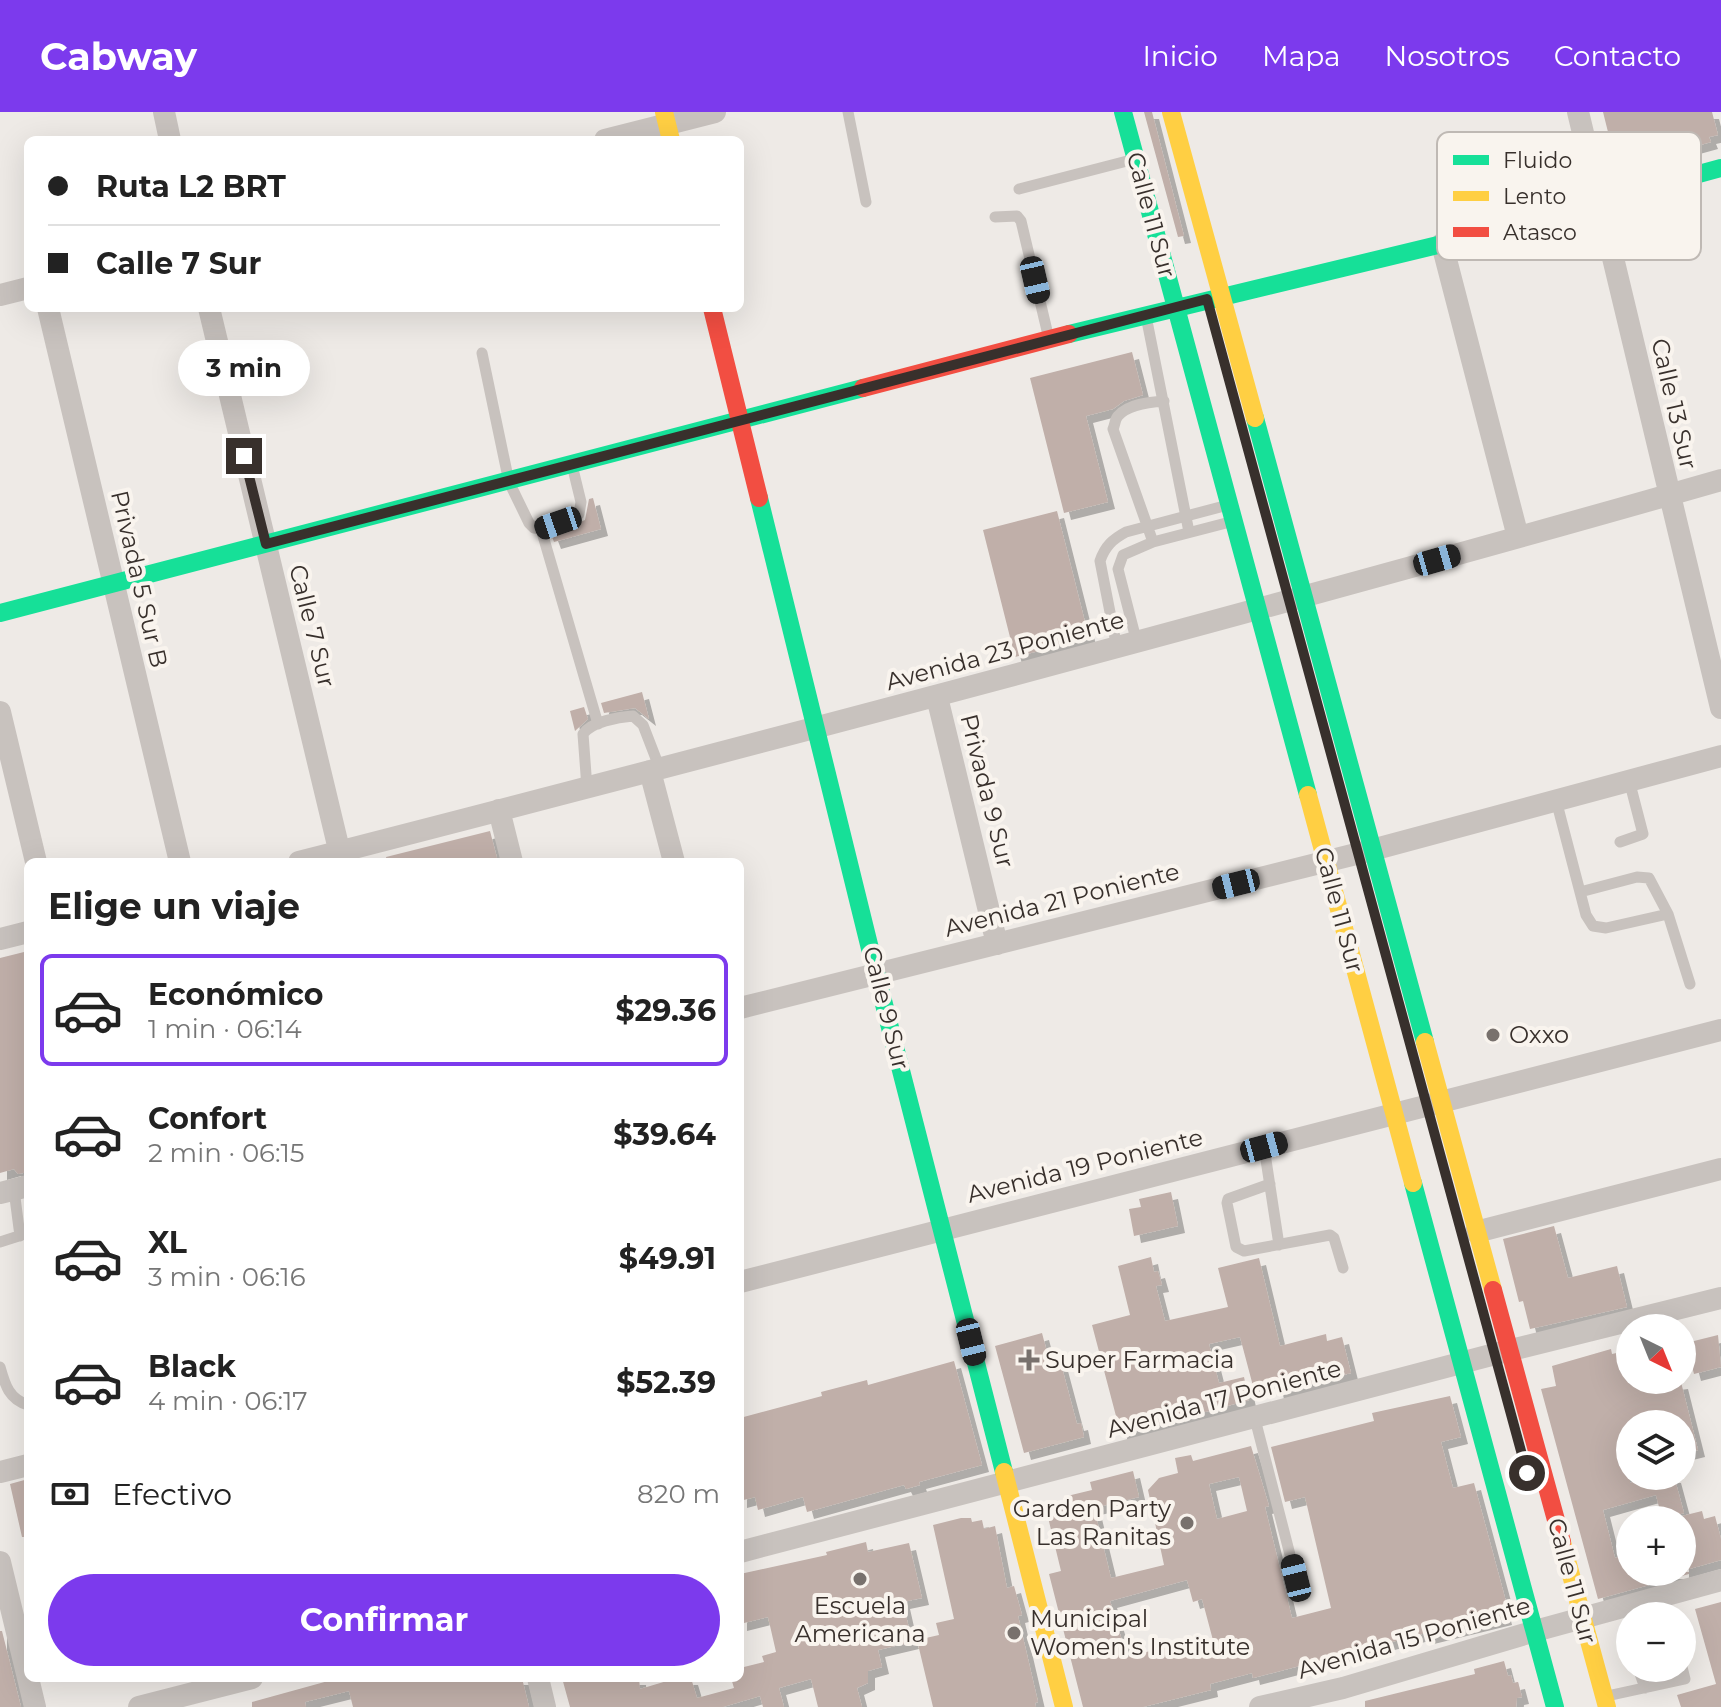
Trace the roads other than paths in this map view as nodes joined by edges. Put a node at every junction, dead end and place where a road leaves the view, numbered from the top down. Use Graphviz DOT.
graph roads {
  1 [pos="164,112"];
  2 [pos="715,112"];
  3 [pos="848,112"];
  4 [pos="1123,112"];
  5 [pos="1135,112"];
  6 [pos="1171,112"];
  7 [pos="1578,112"];
  8 [pos="667,125"];
  9 [pos="1582,132"];
  10 [pos="169,136"];
  11 [pos="622,136"];
  12 [pos="1136,159"];
  13 [pos="1721,168"];
  14 [pos="1701,173"];
  15 [pos="1019,189"];
  16 [pos="866,202"];
  17 [pos="995,217"];
  18 [pos="1437,245"];
  19 [pos="1446,260"];
  20 [pos="1613,260"];
  21 [pos="24,289"];
  22 [pos="0,295"];
  23 [pos="1210,298"];
  24 [pos="1182,306"];
  25 [pos="49,312"];
  26 [pos="210,312"];
  27 [pos="713,312"];
  28 [pos="1146,315"];
  29 [pos="1049,339"];
  30 [pos="482,353"];
  31 [pos="1164,401"];
  32 [pos="740,420"];
  33 [pos="572,464"];
  34 [pos="1721,480"];
  35 [pos="509,482"];
  36 [pos="1669,495"];
  37 [pos="1231,513"];
  38 [pos="1185,515"];
  39 [pos="1147,526"];
  40 [pos="541,529"];
  41 [pos="1189,532"];
  42 [pos="1518,537"];
  43 [pos="1153,542"];
  44 [pos="266,544"];
  45 [pos="113,584"];
  46 [pos="1283,603"];
  47 [pos="0,613"];
  48 [pos="1127,646"];
  49 [pos="1715,652"];
  50 [pos="937,697"];
  51 [pos="1721,708"];
  52 [pos="0,712"];
  53 [pos="598,724"];
  54 [pos="816,728"];
  55 [pos="1721,756"];
  56 [pos="655,770"];
  57 [pos="8,778"];
  58 [pos="1629,780"];
  59 [pos="587,788"];
  60 [pos="1556,800"];
  61 [pos="499,810"];
  62 [pos="1620,842"];
  63 [pos="1352,855"];
  64 [pos="341,857"];
  65 [pos="35,858"];
  66 [pos="179,858"];
  67 [pos="511,858"];
  68 [pos="673,858"];
  69 [pos="1580,892"];
  70 [pos="1668,914"];
  71 [pos="24,933"];
  72 [pos="0,939"];
  73 [pos="997,944"];
  74 [pos="876,973"];
  75 [pos="1690,984"];
  76 [pos="744,1007"];
  77 [pos="1721,1030"];
  78 [pos="1420,1107"];
  79 [pos="1264,1147"];
  80 [pos="1423,1169"];
  81 [pos="1721,1169"];
  82 [pos="1270,1184"];
  83 [pos="14,1190"];
  84 [pos="943,1230"];
  85 [pos="1476,1232"];
  86 [pos="24,1234"];
  87 [pos="0,1242"];
  88 [pos="1279,1245"];
  89 [pos="1446,1257"];
  90 [pos="1343,1268"];
  91 [pos="1450,1272"];
  92 [pos="744,1281"];
  93 [pos="1721,1298"];
  94 [pos="1485,1357"];
  95 [pos="0,1367"];
  96 [pos="24,1403"];
  97 [pos="1255,1419"];
  98 [pos="24,1466"];
  99 [pos="0,1472"];
  100 [pos="1006,1482"];
  101 [pos="744,1551"];
  102 [pos="0,1562"];
  103 [pos="1296,1578"];
  104 [pos="1721,1580"];
  105 [pos="1674,1602"];
  106 [pos="1616,1614"];
  107 [pos="1557,1624"];
  108 [pos="24,1661"];
  109 [pos="29,1682"];
  110 [pos="236,1682"];
  111 [pos="539,1682"];
  112 [pos="1643,1682"];
  113 [pos="1672,1682"];
  114 [pos="1645,1688"];
  115 [pos="1345,1697"];
  116 [pos="1605,1702"];
  117 [pos="35,1707"];
  118 [pos="139,1707"];
  119 [pos="545,1707"];
  120 [pos="1064,1707"];
  121 [pos="1260,1707"];
  122 [pos="1555,1707"];
  1 -- 10 [label="street"];
  2 -- 8 [label="street"];
  3 -- 16 [label="lane"];
  4 -- 12 [label="main road, Calle 11 Sur"];
  5 -- 24 [label="lane"];
  6 -- 23 [label="main road, Calle 11 Sur"];
  7 -- 9 [label="street, Calle 13 Sur"];
  8 -- 11 [label="street"];
  12 -- 15 [label="lane"];
  12 -- 24 [label="main road, Calle 11 Sur"];
  13 -- 14 [label="main road"];
  17 -- 29 [label="lane"];
  18 -- 23 [label="main road"];
  19 -- 42 [label="street"];
  20 -- 36 [label="street, Calle 13 Sur"];
  21 -- 22 [label="street"];
  23 -- 24 [label="main road"];
  23 -- 46 [label="main road, Calle 11 Sur"];
  24 -- 28 [label="main road"];
  24 -- 37 [label="main road, Calle 11 Sur"];
  24 -- 46 [label="lane"];
  25 -- 45 [label="street, Privada 5 Sur B"];
  26 -- 44 [label="street, Calle 7 Sur"];
  27 -- 32 [label="main road, Calle 9 Sur"];
  28 -- 29 [label="main road"];
  28 -- 31 [label="lane"];
  29 -- 32 [label="main road"];
  30 -- 35 [label="lane"];
  31 -- 38 [label="lane"];
  31 -- 39 [label="lane"];
  32 -- 33 [label="main road"];
  32 -- 54 [label="main road, Calle 9 Sur"];
  33 -- 35 [label="main road"];
  33 -- 40 [label="lane"];
  34 -- 36 [label="street, Avenida 23 Poniente"];
  35 -- 40 [label="lane"];
  35 -- 44 [label="main road"];
  36 -- 42 [label="street, Avenida 23 Poniente"];
  36 -- 49 [label="street, Calle 13 Sur"];
  37 -- 38 [label="lane"];
  37 -- 41 [label="lane"];
  37 -- 46 [label="main road, Calle 11 Sur"];
  38 -- 39 [label="lane"];
  38 -- 41 [label="lane"];
  39 -- 43 [label="lane"];
  39 -- 48 [label="lane"];
  40 -- 53 [label="lane"];
  41 -- 43 [label="lane"];
  42 -- 46 [label="street, Avenida 23 Poniente"];
  43 -- 48 [label="lane"];
  44 -- 45 [label="main road"];
  44 -- 64 [label="street, Calle 7 Sur"];
  45 -- 47 [label="main road"];
  45 -- 66 [label="street, Privada 5 Sur B"];
  46 -- 48 [label="street, Avenida 23 Poniente"];
  46 -- 63 [label="main road, Calle 11 Sur"];
  46 -- 63 [label="main road, Calle 11 Sur"];
  48 -- 50 [label="street, Avenida 23 Poniente"];
  49 -- 51 [label="street, Calle 13 Sur"];
  50 -- 54 [label="street, Avenida 23 Poniente"];
  50 -- 73 [label="street, Privada 9 Sur"];
  52 -- 57 [label="street"];
  53 -- 56 [label="lane"];
  53 -- 59 [label="lane"];
  54 -- 56 [label="street, Avenida 23 Poniente"];
  54 -- 74 [label="main road, Calle 9 Sur"];
  55 -- 58 [label="street, Avenida 21 Poniente"];
  56 -- 59 [label="street, Avenida 23 Poniente"];
  56 -- 68 [label="street"];
  57 -- 65 [label="street"];
  58 -- 60 [label="street, Avenida 21 Poniente"];
  58 -- 62 [label="lane"];
  59 -- 61 [label="street, Avenida 23 Poniente"];
  60 -- 63 [label="street, Avenida 21 Poniente"];
  60 -- 69 [label="lane"];
  61 -- 64 [label="street, Avenida 23 Poniente"];
  61 -- 67 [label="street"];
  63 -- 73 [label="street, Avenida 21 Poniente"];
  63 -- 78 [label="main road, Calle 11 Sur"];
  63 -- 78 [label="main road, Calle 11 Sur"];
  69 -- 70 [label="lane"];
  69 -- 70 [label="lane"];
  70 -- 75 [label="lane"];
  71 -- 72 [label="street"];
  73 -- 74 [label="street, Avenida 21 Poniente"];
  74 -- 76 [label="street, Avenida 21 Poniente"];
  74 -- 84 [label="main road, Calle 9 Sur"];
  77 -- 78 [label="street, Avenida 19 Poniente"];
  78 -- 79 [label="street, Avenida 19 Poniente"];
  78 -- 80 [label="lane"];
  78 -- 85 [label="main road, Calle 11 Sur"];
  78 -- 94 [label="main road, Calle 11 Sur"];
  79 -- 82 [label="lane"];
  79 -- 84 [label="street, Avenida 19 Poniente"];
  81 -- 85 [label="street"];
  82 -- 88 [label="lane"];
  82 -- 88 [label="lane"];
  83 -- 86 [label="lane"];
  84 -- 92 [label="street, Avenida 19 Poniente"];
  84 -- 100 [label="main road, Calle 9 Sur"];
  85 -- 94 [label="main road, Calle 11 Sur"];
  86 -- 87 [label="lane"];
  88 -- 90 [label="lane"];
  89 -- 91 [label="lane"];
  93 -- 94 [label="street, Avenida 17 Poniente"];
  94 -- 97 [label="street, Avenida 17 Poniente"];
  94 -- 107 [label="main road, Calle 11 Sur"];
  94 -- 107 [label="main road, Calle 11 Sur"];
  95 -- 96 [label="lane"];
  97 -- 100 [label="street, Avenida 17 Poniente"];
  97 -- 103 [label="lane"];
  98 -- 99 [label="street"];
  100 -- 101 [label="street, Avenida 17 Poniente"];
  100 -- 120 [label="main road, Calle 9 Sur"];
  102 -- 108 [label="street"];
  104 -- 105 [label="street, Avenida 15 Poniente"];
  106 -- 107 [label="street, Avenida 15 Poniente"];
  107 -- 115 [label="street, Avenida 15 Poniente"];
  107 -- 116 [label="main road, Calle 11 Sur"];
  107 -- 122 [label="main road, Calle 11 Sur"];
  109 -- 117 [label="street"];
  110 -- 118 [label="street"];
  111 -- 119 [label="street"];
  112 -- 114 [label="lane"];
  113 -- 114 [label="lane"];
  114 -- 116 [label="lane"];
  115 -- 121 [label="street, Avenida 15 Poniente"];
}
